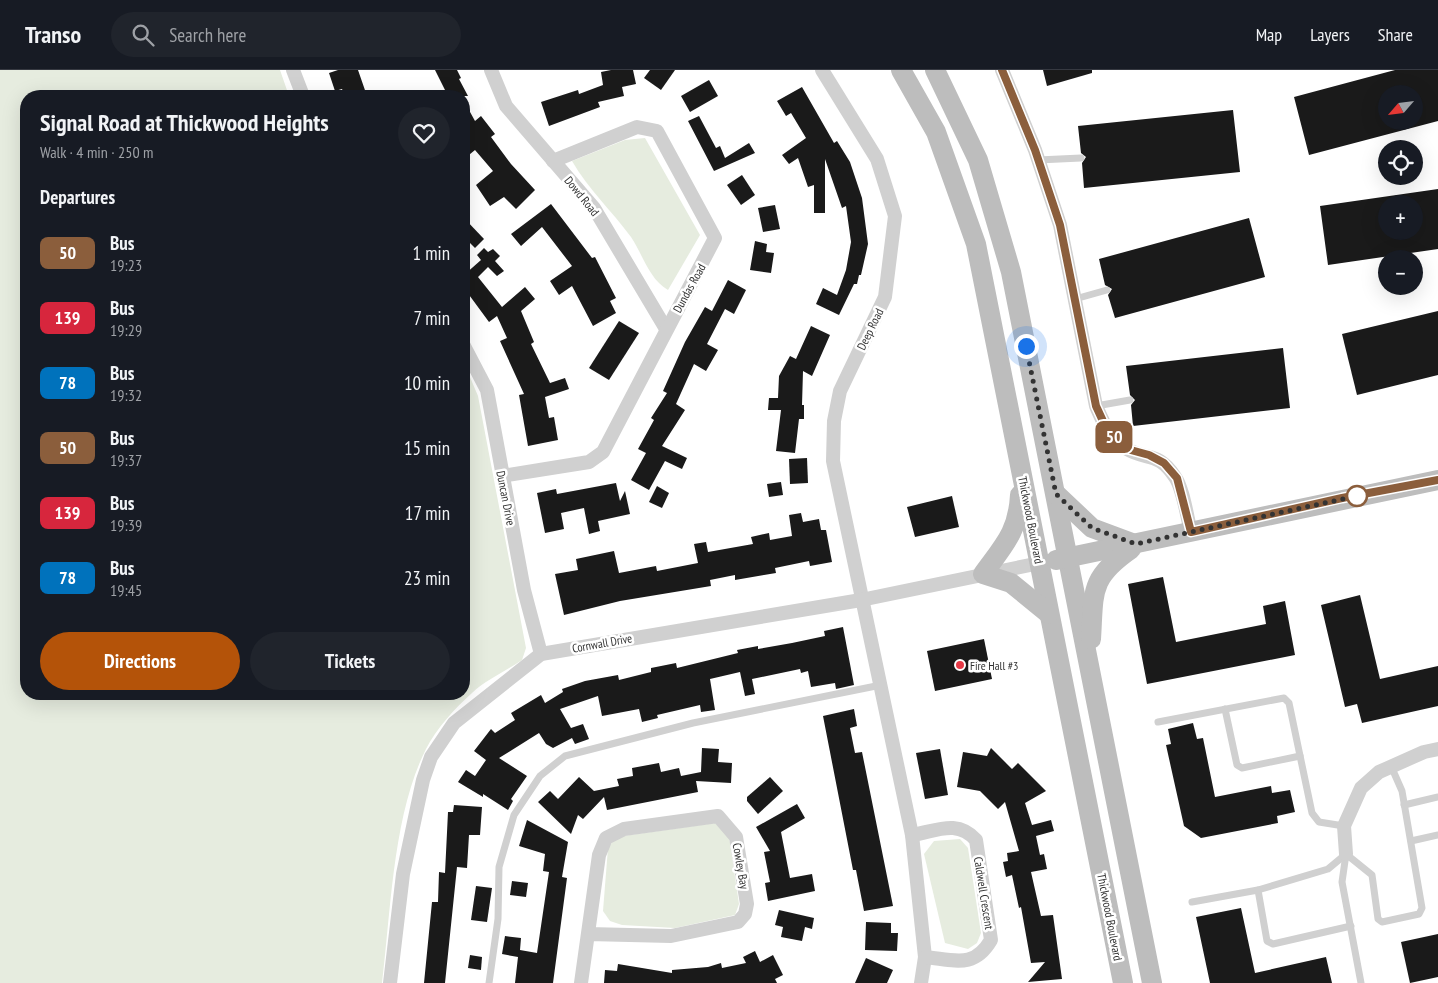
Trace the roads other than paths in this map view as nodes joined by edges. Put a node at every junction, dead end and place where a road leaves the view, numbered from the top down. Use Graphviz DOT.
graph roads {
  1 [pos="293,70"];
  2 [pos="491,70"];
  3 [pos="822,70"];
  4 [pos="901,70"];
  5 [pos="935,70"];
  6 [pos="1002,70"];
  7 [pos="301,90"];
  8 [pos="1081,158"];
  9 [pos="1038,160"];
  10 [pos="553,161"];
  11 [pos="1107,290"];
  12 [pos="1075,299"];
  13 [pos="666,329"];
  14 [pos="470,357"];
  15 [pos="1130,400"];
  16 [pos="1096,406"];
  17 [pos="1021,471"];
  18 [pos="502,476"];
  19 [pos="1438,480"];
  20 [pos="1056,494"];
  21 [pos="1191,532"];
  22 [pos="1136,544"];
  23 [pos="1068,557"];
  24 [pos="1040,563"];
  25 [pos="983,574"];
  26 [pos="861,600"];
  27 [pos="1049,614"];
  28 [pos="541,654"];
  29 [pos="1090,663"];
  30 [pos="881,685"];
  31 [pos="1225,709"];
  32 [pos="1158,722"];
  33 [pos="1438,749"];
  34 [pos="1300,756"];
  35 [pos="1391,766"];
  36 [pos="1438,797"];
  37 [pos="1404,805"];
  38 [pos="1344,826"];
  39 [pos="912,835"];
  40 [pos="1438,835"];
  41 [pos="1410,841"];
  42 [pos="1346,854"];
  43 [pos="1258,890"];
  44 [pos="1192,902"];
  45 [pos="1350,926"];
  46 [pos="588,934"];
  47 [pos="925,957"];
  48 [pos="390,983"];
  49 [pos="490,983"];
  50 [pos="581,983"];
  51 [pos="921,983"];
  52 [pos="1123,983"];
  53 [pos="1152,983"];
  54 [pos="1362,983"];
  1 -- 7 [label="street"];
  2 -- 10 [label="street, Dowd Road"];
  3 -- 26 [label="street, Deep Road"];
  4 -- 17 [label="main road, Thickwood Boulevard"];
  5 -- 20 [label="main road"];
  6 -- 9 [label="street"];
  8 -- 9 [label="lane"];
  9 -- 12 [label="street"];
  10 -- 13 [label="street, Dowd Road"];
  10 -- 13 [label="street, Dundas Road"];
  11 -- 12 [label="lane"];
  12 -- 16 [label="street"];
  13 -- 18 [label="street, Dundas Road"];
  14 -- 18 [label="street, Duncan Drive"];
  15 -- 16 [label="lane"];
  16 -- 21 [label="street"];
  17 -- 24 [label="main road, Thickwood Boulevard"];
  17 -- 25 [label="main road"];
  18 -- 28 [label="street, Duncan Drive"];
  19 -- 21 [label="main road"];
  20 -- 22 [label="main road"];
  20 -- 23 [label="main road"];
  21 -- 22 [label="main road"];
  22 -- 23 [label="main road"];
  22 -- 29 [label="main road"];
  23 -- 24 [label="main road"];
  23 -- 29 [label="main road"];
  24 -- 25 [label="street, Cornwall Drive"];
  24 -- 27 [label="main road, Thickwood Boulevard"];
  25 -- 26 [label="street, Cornwall Drive"];
  25 -- 27 [label="main road"];
  26 -- 28 [label="street, Cornwall Drive"];
  26 -- 30 [label="street"];
  27 -- 52 [label="main road, Thickwood Boulevard"];
  28 -- 48 [label="street, Cornwall Drive"];
  29 -- 53 [label="main road"];
  30 -- 39 [label="street"];
  30 -- 49 [label="lane"];
  31 -- 32 [label="lane"];
  31 -- 34 [label="lane"];
  31 -- 34 [label="lane"];
  33 -- 35 [label="street"];
  34 -- 38 [label="lane"];
  35 -- 37 [label="lane"];
  35 -- 38 [label="street"];
  36 -- 37 [label="lane"];
  37 -- 41 [label="lane"];
  38 -- 42 [label="street"];
  39 -- 47 [label="street"];
  39 -- 47 [label="street, Caldwell Crescent"];
  40 -- 41 [label="lane"];
  41 -- 42 [label="lane"];
  42 -- 43 [label="lane"];
  42 -- 45 [label="lane"];
  43 -- 44 [label="lane"];
  43 -- 45 [label="lane"];
  45 -- 54 [label="lane"];
  46 -- 46 [label="street, Cowley Bay"];
  46 -- 50 [label="street, Cowley Bay"];
  47 -- 51 [label="street"];
}
